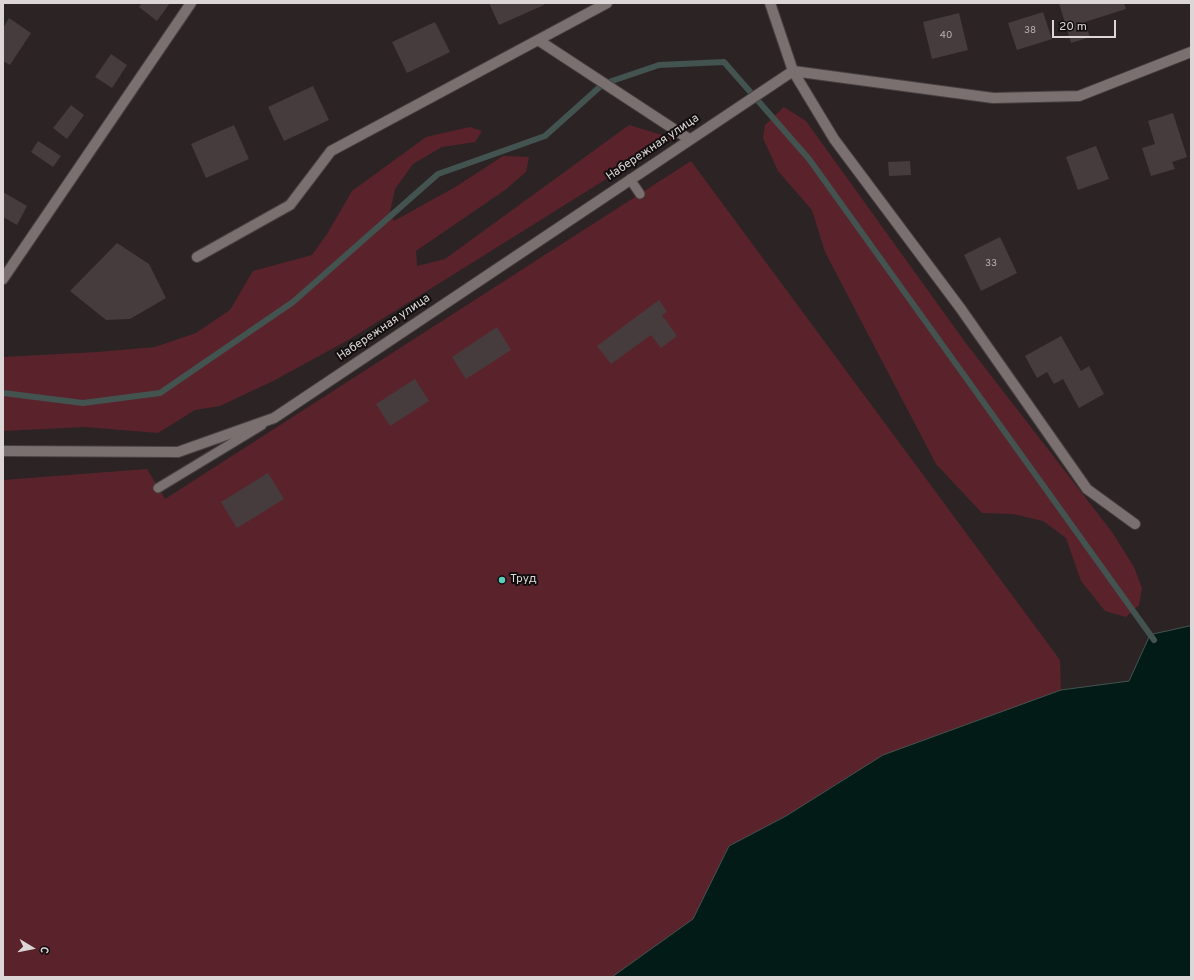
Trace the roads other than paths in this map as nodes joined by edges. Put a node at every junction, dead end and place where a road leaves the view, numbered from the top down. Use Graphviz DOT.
graph roads {
  1 [pos="191,3"];
  2 [pos="607,3"];
  3 [pos="770,3"];
  4 [pos="538,40"];
  5 [pos="1191,52"];
  6 [pos="793,71"];
  7 [pos="689,139"];
  8 [pos="630,179"];
  9 [pos="640,194"];
  10 [pos="197,257"];
  11 [pos="3,279"];
  12 [pos="274,418"];
  13 [pos="3,451"];
  14 [pos="158,488"];
  15 [pos="1135,524"];
  1 -- 11 [label="street"];
  2 -- 4 [label="street"];
  3 -- 6 [label="street"];
  4 -- 7 [label="street"];
  4 -- 10 [label="street"];
  5 -- 6 [label="street"];
  6 -- 7 [label="street, Набережная улица"];
  6 -- 15 [label="street"];
  7 -- 8 [label="street, Набережная улица"];
  8 -- 9 [label="lane"];
  8 -- 12 [label="street, Набережная улица"];
  12 -- 13 [label="street, Набережная улица"];
  12 -- 14 [label="lane"];
}
